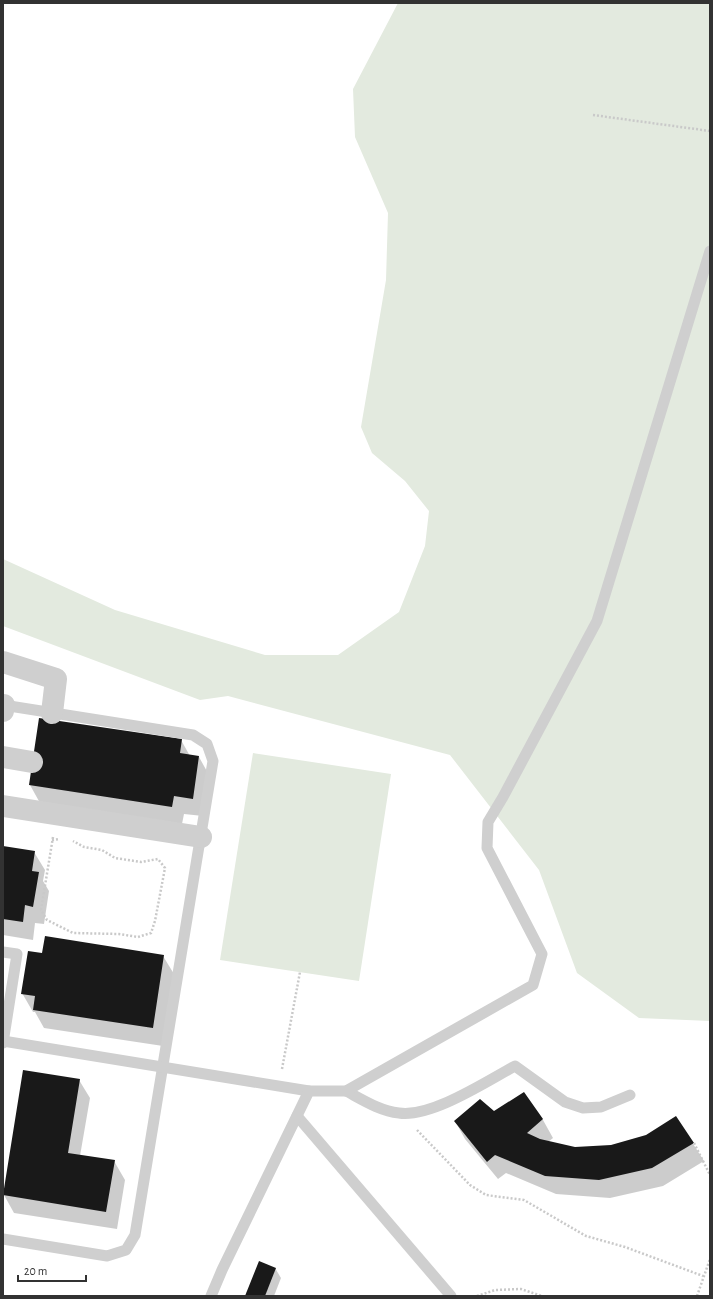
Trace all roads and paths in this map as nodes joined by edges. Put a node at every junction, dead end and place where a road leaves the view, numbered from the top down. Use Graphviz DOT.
graph roads {
  1 [pos="593,115"];
  2 [pos="710,131"];
  3 [pos="710,251"];
  4 [pos="3,662"];
  5 [pos="3,707"];
  6 [pos="52,713"];
  7 [pos="3,757"];
  8 [pos="32,762"];
  9 [pos="3,806"];
  10 [pos="56,814"];
  11 [pos="201,837"];
  12 [pos="67,838"];
  13 [pos="60,839"];
  14 [pos="52,840"];
  15 [pos="3,952"];
  16 [pos="300,972"];
  17 [pos="3,1042"];
  18 [pos="163,1067"];
  19 [pos="280,1086"];
  20 [pos="310,1091"];
  21 [pos="346,1091"];
  22 [pos="630,1095"];
  23 [pos="401,1114"];
  24 [pos="297,1116"];
  25 [pos="694,1143"];
  26 [pos="710,1175"];
  27 [pos="3,1239"];
  28 [pos="710,1259"];
  29 [pos="703,1276"];
  30 [pos="211,1296"];
  31 [pos="451,1296"];
  32 [pos="477,1296"];
  33 [pos="542,1296"];
  34 [pos="697,1296"];
  1 -- 2 [label="path"];
  3 -- 21 [label="lane"];
  4 -- 6 [label="street"];
  5 -- 6 [label="lane"];
  6 -- 11 [label="lane"];
  7 -- 8 [label="street"];
  9 -- 10 [label="street"];
  10 -- 11 [label="street"];
  10 -- 14 [label="path"];
  11 -- 18 [label="lane"];
  12 -- 14 [label="path"];
  13 -- 14 [label="path"];
  15 -- 17 [label="lane"];
  16 -- 19 [label="path"];
  17 -- 18 [label="lane"];
  18 -- 19 [label="lane"];
  18 -- 27 [label="lane"];
  19 -- 20 [label="lane"];
  20 -- 21 [label="lane"];
  20 -- 24 [label="lane"];
  21 -- 23 [label="lane"];
  22 -- 23 [label="lane"];
  23 -- 29 [label="path"];
  24 -- 30 [label="lane"];
  24 -- 31 [label="lane"];
  25 -- 26 [label="path"];
  28 -- 29 [label="path"];
  29 -- 34 [label="path"];
  32 -- 33 [label="path"];
}
